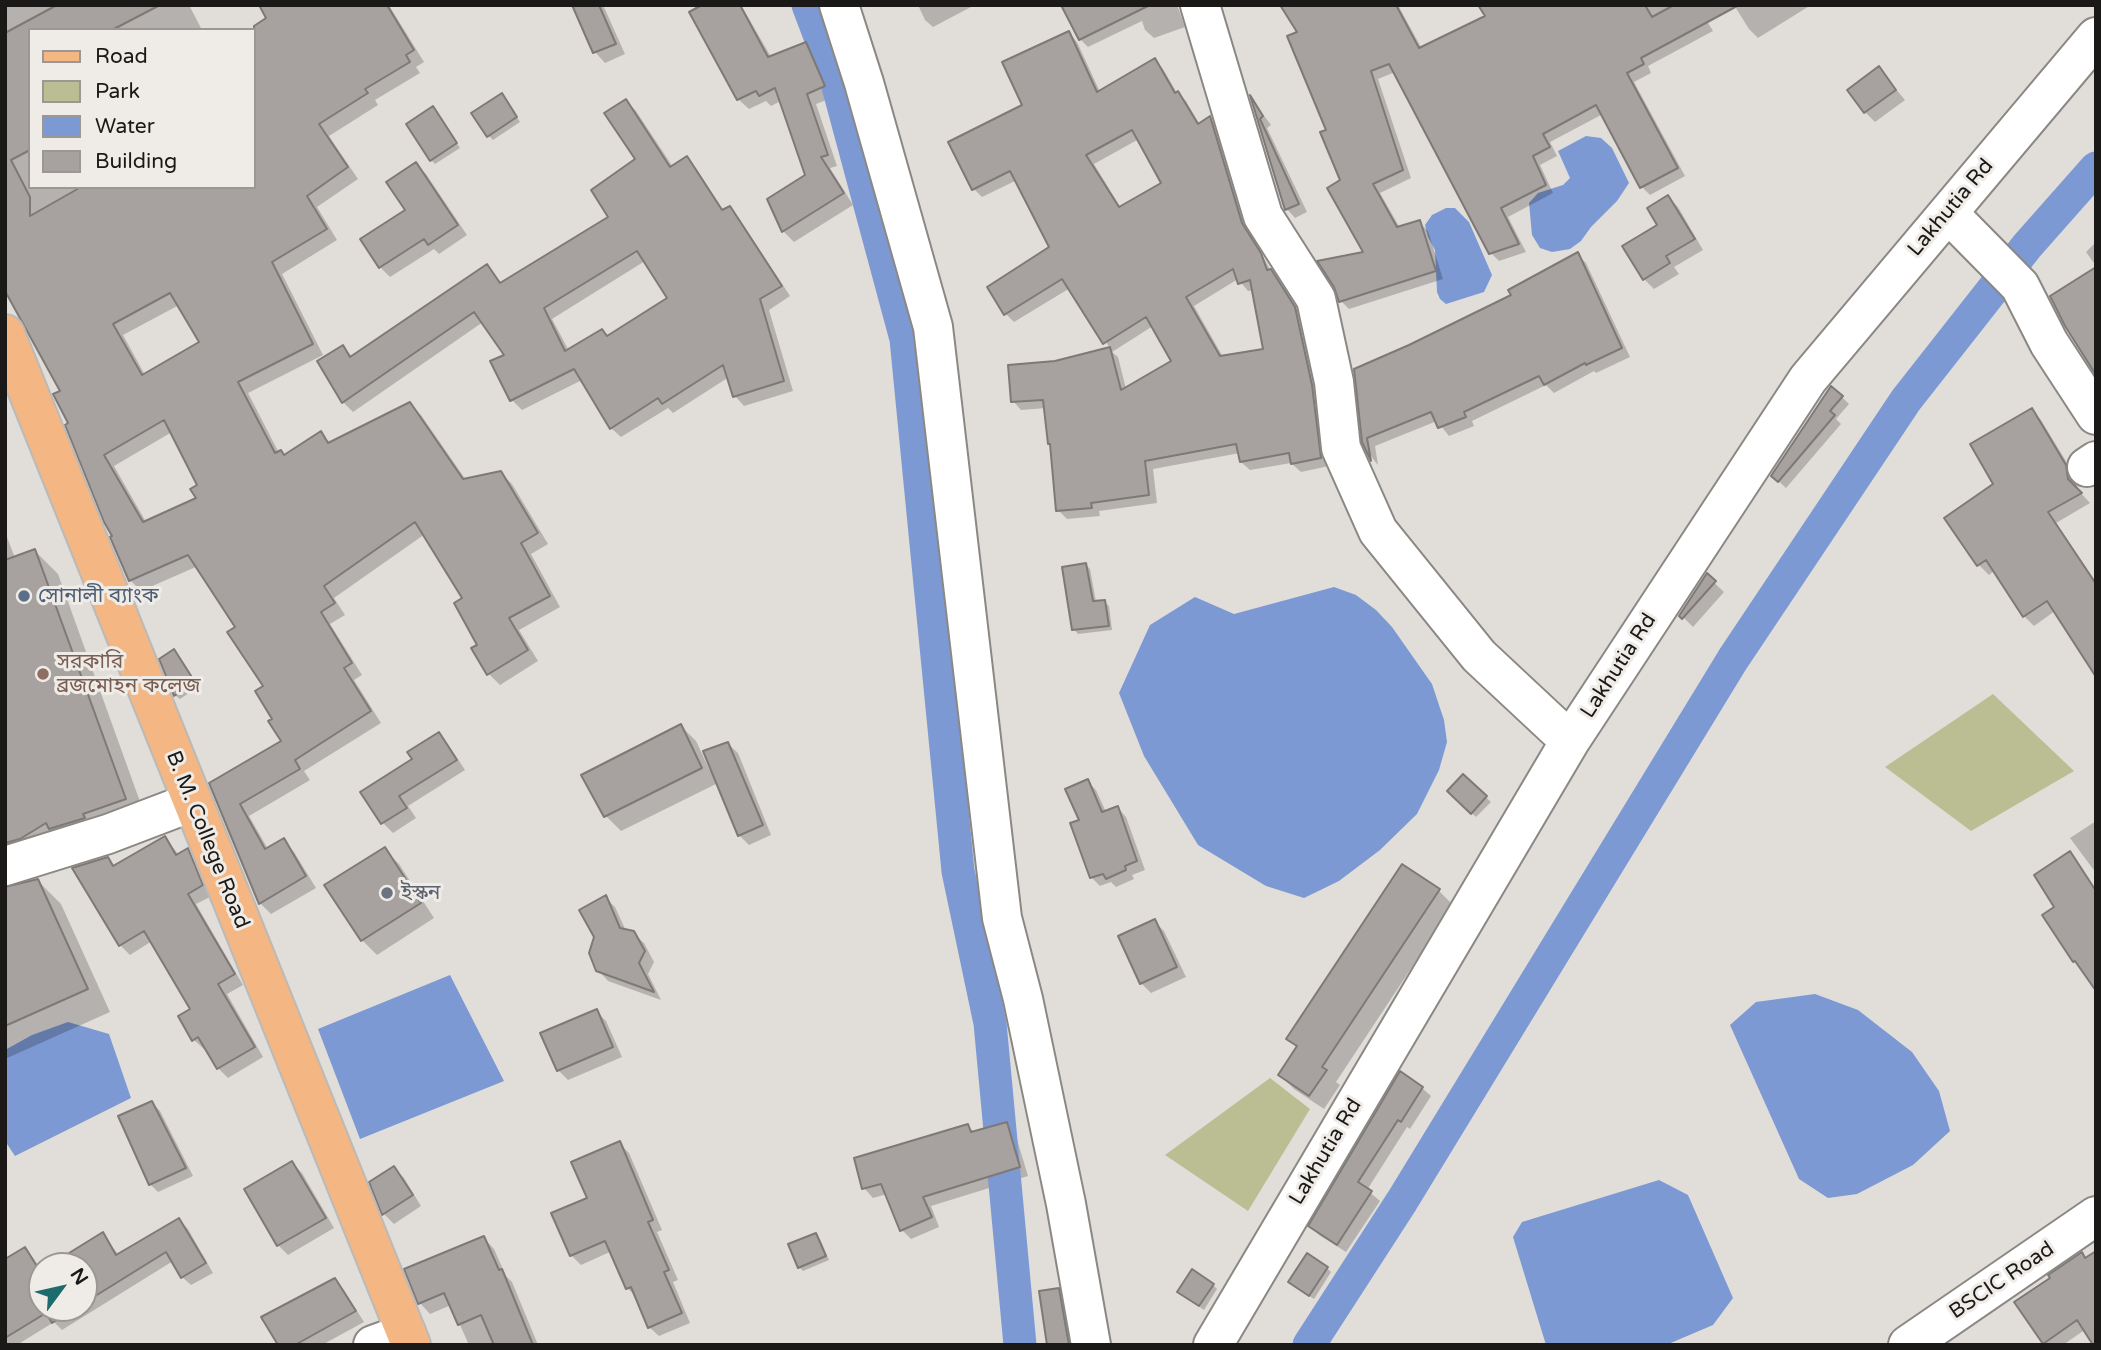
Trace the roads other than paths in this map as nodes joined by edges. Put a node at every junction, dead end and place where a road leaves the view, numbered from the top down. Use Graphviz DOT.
graph roads {
  1 [pos="839,5"];
  2 [pos="1200,5"];
  3 [pos="2096,37"];
  4 [pos="1948,213"];
  5 [pos="5,334"];
  6 [pos="2096,415"];
  7 [pos="1570,741"];
  8 [pos="192,802"];
  9 [pos="5,866"];
  10 [pos="2096,1216"];
  11 [pos="397,1341"];
  12 [pos="1090,1345"];
  13 [pos="1213,1345"];
  14 [pos="1908,1345"];
  1 -- 12 [label="street"];
  2 -- 7 [label="street"];
  3 -- 4 [label="street, Lakhutia Rd"];
  4 -- 6 [label="street"];
  4 -- 7 [label="street, Lakhutia Rd"];
  5 -- 8 [label="main road, B. M. College Road"];
  7 -- 13 [label="street, Lakhutia Rd"];
  8 -- 9 [label="street"];
  8 -- 11 [label="main road, B. M. College Road"];
  10 -- 14 [label="street, BSCIC Road"];
}
